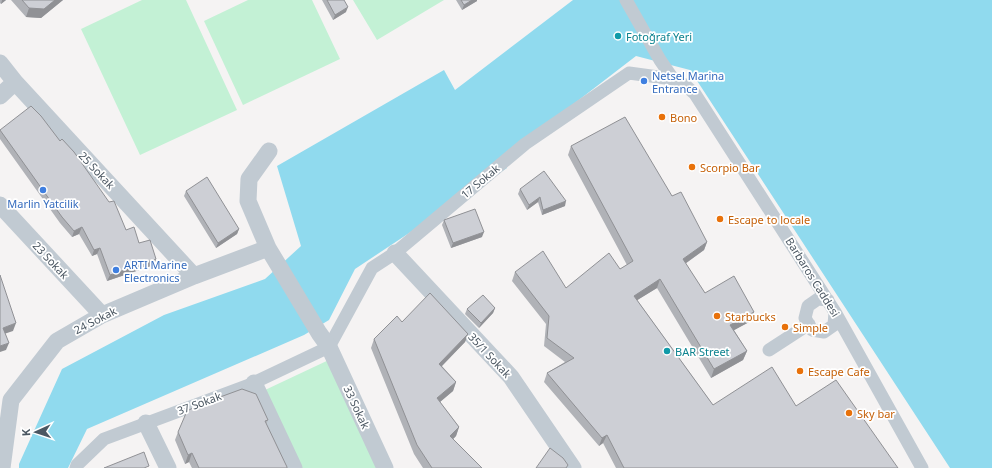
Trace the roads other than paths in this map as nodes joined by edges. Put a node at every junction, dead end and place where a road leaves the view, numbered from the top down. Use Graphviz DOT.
graph roads {
  1 [pos="626,0"];
  2 [pos="0,63"];
  3 [pos="673,79"];
  4 [pos="15,82"];
  5 [pos="0,96"];
  6 [pos="270,151"];
  7 [pos="0,205"];
  8 [pos="270,252"];
  9 [pos="395,253"];
  10 [pos="194,276"];
  11 [pos="828,300"];
  12 [pos="835,312"];
  13 [pos="102,315"];
  14 [pos="808,324"];
  15 [pos="324,340"];
  16 [pos="769,350"];
  17 [pos="254,383"];
  18 [pos="6,404"];
  19 [pos="146,423"];
  20 [pos="2,468"];
  21 [pos="76,468"];
  22 [pos="168,468"];
  23 [pos="294,468"];
  24 [pos="385,468"];
  25 [pos="573,468"];
  26 [pos="922,468"];
  1 -- 3 [label="street"];
  2 -- 4 [label="street, 25 Sokak"];
  3 -- 9 [label="street, 17 Sokak"];
  3 -- 11 [label="street, Barbaros Caddesi"];
  4 -- 5 [label="street"];
  4 -- 10 [label="street, 25 Sokak"];
  6 -- 8 [label="street, 33 Sokak"];
  7 -- 13 [label="street, 23 Sokak"];
  8 -- 10 [label="street, 24 Sokak"];
  8 -- 15 [label="street, 33 Sokak"];
  9 -- 15 [label="street, 17 Sokak"];
  9 -- 25 [label="street, 35/1 Sokak"];
  10 -- 13 [label="street, 24 Sokak"];
  11 -- 12 [label="street, Barbaros Caddesi"];
  11 -- 14 [label="street"];
  12 -- 14 [label="street"];
  12 -- 26 [label="street, Barbaros Caddesi"];
  13 -- 18 [label="street, 24 Sokak"];
  14 -- 16 [label="street"];
  15 -- 17 [label="street, 37 Sokak"];
  15 -- 24 [label="street, 33 Sokak"];
  17 -- 19 [label="street, 37 Sokak"];
  17 -- 23 [label="street"];
  18 -- 20 [label="street, 24 Sokak"];
  19 -- 21 [label="street, 37 Sokak"];
  19 -- 22 [label="street"];
}
